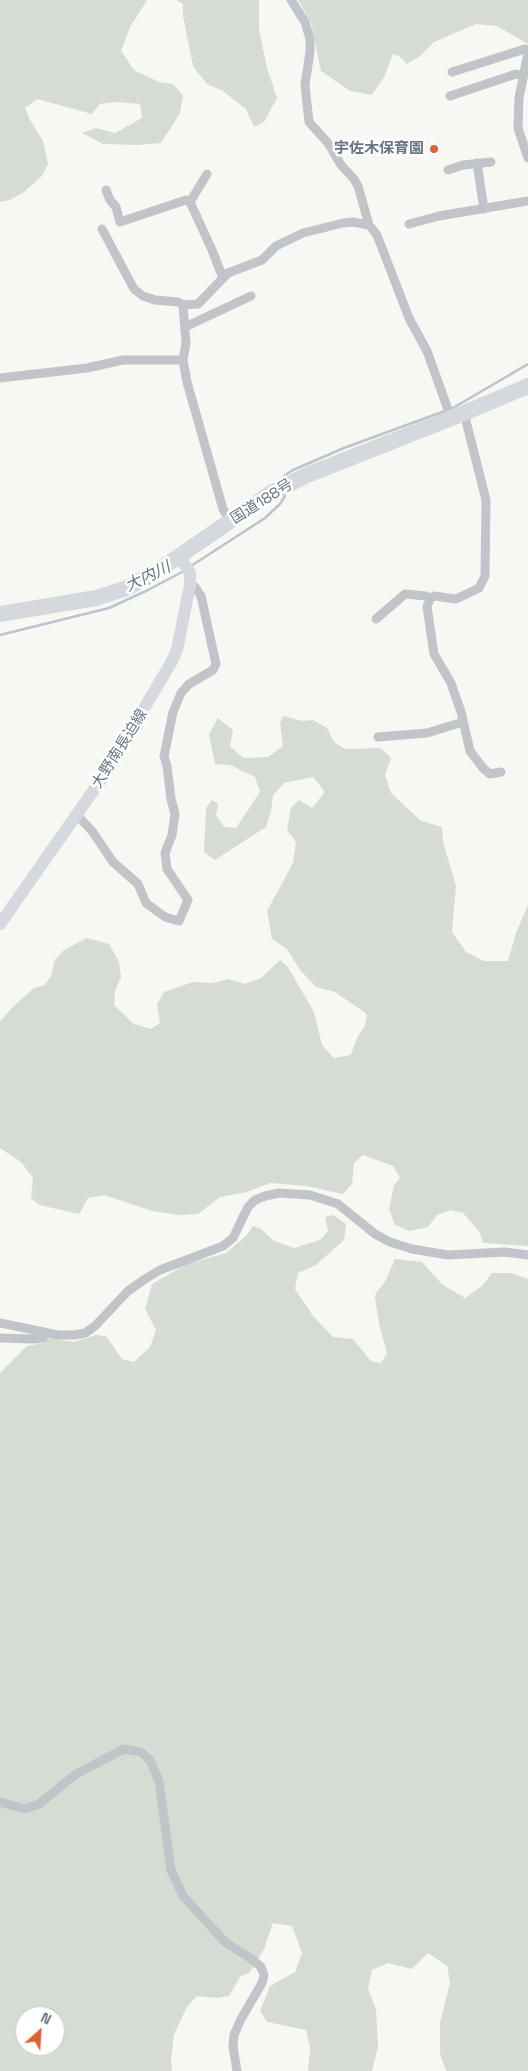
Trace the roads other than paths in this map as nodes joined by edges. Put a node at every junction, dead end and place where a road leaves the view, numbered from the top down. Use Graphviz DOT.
graph roads {
  1 [pos="291,0"];
  2 [pos="528,53"];
  3 [pos="452,72"];
  4 [pos="523,76"];
  5 [pos="450,96"];
  6 [pos="528,158"];
  7 [pos="491,162"];
  8 [pos="477,163"];
  9 [pos="448,170"];
  10 [pos="208,174"];
  11 [pos="106,190"];
  12 [pos="528,201"];
  13 [pos="190,202"];
  14 [pos="484,209"];
  15 [pos="409,224"];
  16 [pos="369,225"];
  17 [pos="102,228"];
  18 [pos="223,278"];
  19 [pos="251,296"];
  20 [pos="184,305"];
  21 [pos="185,326"];
  22 [pos="183,360"];
  23 [pos="0,378"];
  24 [pos="528,386"];
  25 [pos="457,416"];
  26 [pos="230,522"];
  27 [pos="186,569"];
  28 [pos="430,599"];
  29 [pos="0,614"];
  30 [pos="376,619"];
  31 [pos="463,722"];
  32 [pos="378,737"];
  33 [pos="501,772"];
  34 [pos="77,815"];
  35 [pos="0,924"];
  36 [pos="528,1255"];
  37 [pos="0,1323"];
  38 [pos="45,1332"];
  39 [pos="0,1338"];
  40 [pos="0,1802"];
  41 [pos="237,2071"];
  1 -- 16 [label="street"];
  2 -- 3 [label="street"];
  2 -- 4 [label="street"];
  4 -- 5 [label="street"];
  4 -- 6 [label="street"];
  7 -- 8 [label="street"];
  8 -- 9 [label="street"];
  8 -- 14 [label="street"];
  10 -- 13 [label="street"];
  11 -- 13 [label="street"];
  12 -- 14 [label="street"];
  13 -- 18 [label="street"];
  14 -- 15 [label="street"];
  16 -- 18 [label="street"];
  16 -- 25 [label="street"];
  17 -- 20 [label="street"];
  18 -- 20 [label="street"];
  19 -- 21 [label="street"];
  20 -- 21 [label="street"];
  21 -- 22 [label="street"];
  22 -- 23 [label="street"];
  22 -- 26 [label="street"];
  24 -- 25 [label="highway, 国道188号"];
  25 -- 26 [label="highway, 国道188号"];
  25 -- 28 [label="street"];
  26 -- 27 [label="highway, 国道188号"];
  27 -- 29 [label="highway, 国道188号"];
  27 -- 34 [label="main road, 大野南長迫線"];
  27 -- 34 [label="street"];
  28 -- 30 [label="street"];
  28 -- 31 [label="street"];
  31 -- 32 [label="street"];
  31 -- 33 [label="street"];
  34 -- 35 [label="main road, 大野南長迫線"];
  36 -- 38 [label="street"];
  37 -- 38 [label="street"];
  38 -- 39 [label="street"];
  40 -- 41 [label="street"];
}
